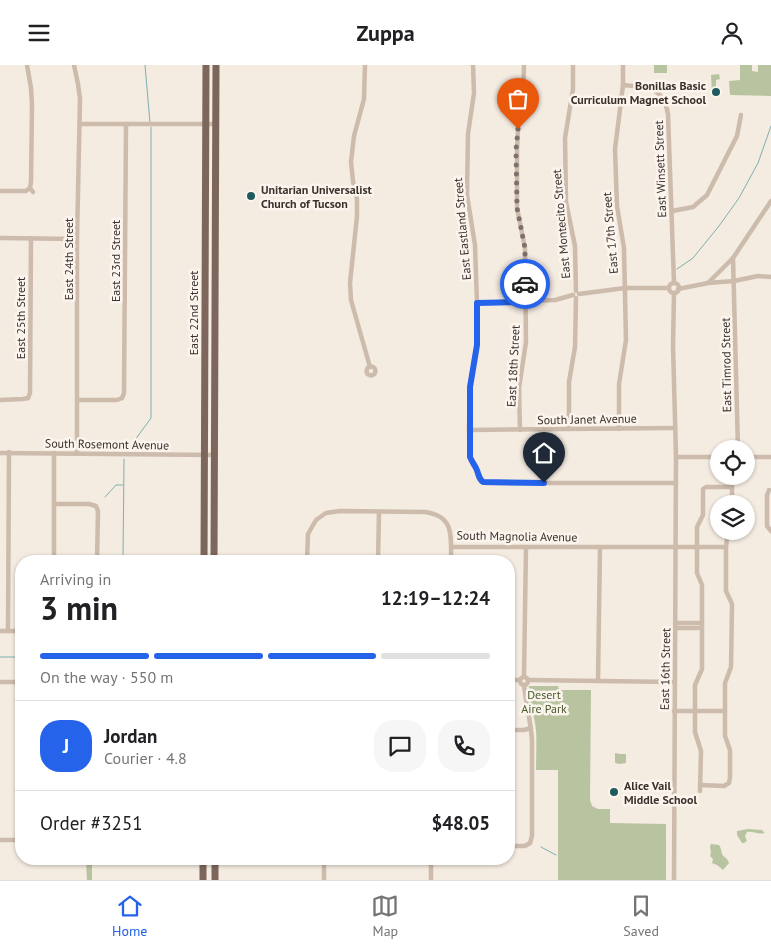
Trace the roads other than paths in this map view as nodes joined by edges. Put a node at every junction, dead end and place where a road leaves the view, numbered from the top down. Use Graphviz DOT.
graph roads {
  1 [pos="27,65"];
  2 [pos="74,65"];
  3 [pos="206,65"];
  4 [pos="216,65"];
  5 [pos="365,65"];
  6 [pos="474,65"];
  7 [pos="524,65"];
  8 [pos="572,65"];
  9 [pos="623,65"];
  10 [pos="623,85"];
  11 [pos="742,115"];
  12 [pos="80,124"];
  13 [pos="126,124"];
  14 [pos="216,124"];
  15 [pos="206,125"];
  16 [pos="0,191"];
  17 [pos="771,201"];
  18 [pos="205,210"];
  19 [pos="216,210"];
  20 [pos="672,211"];
  21 [pos="0,238"];
  22 [pos="31,238"];
  23 [pos="77,239"];
  24 [pos="733,258"];
  25 [pos="771,277"];
  26 [pos="734,281"];
  27 [pos="674,283"];
  28 [pos="708,283"];
  29 [pos="625,288"];
  30 [pos="669,288"];
  31 [pos="678,289"];
  32 [pos="674,293"];
  33 [pos="576,295"];
  34 [pos="525,302"];
  35 [pos="477,303"];
  36 [pos="205,333"];
  37 [pos="215,333"];
  38 [pos="370,367"];
  39 [pos="28,398"];
  40 [pos="0,399"];
  41 [pos="77,400"];
  42 [pos="32,402"];
  43 [pos="675,428"];
  44 [pos="568,429"];
  45 [pos="619,429"];
  46 [pos="470,430"];
  47 [pos="520,430"];
  48 [pos="738,440"];
  49 [pos="9,452"];
  50 [pos="0,453"];
  51 [pos="54,453"];
  52 [pos="77,453"];
  53 [pos="204,455"];
  54 [pos="214,455"];
  55 [pos="676,457"];
  56 [pos="710,457"];
  57 [pos="755,457"];
  58 [pos="771,457"];
  59 [pos="676,483"];
  60 [pos="732,487"];
  61 [pos="769,489"];
  62 [pos="732,495"];
  63 [pos="54,504"];
  64 [pos="378,512"];
  65 [pos="769,531"];
  66 [pos="727,540"];
  67 [pos="451,547"];
  68 [pos="526,547"];
  69 [pos="600,547"];
  70 [pos="676,547"];
  71 [pos="697,547"];
  72 [pos="726,547"];
  73 [pos="54,555"];
  74 [pos="97,555"];
  75 [pos="204,555"];
  76 [pos="214,555"];
  77 [pos="307,555"];
  78 [pos="378,555"];
  79 [pos="451,555"];
  80 [pos="675,625"];
  81 [pos="702,626"];
  82 [pos="0,631"];
  83 [pos="8,631"];
  84 [pos="15,631"];
  85 [pos="524,679"];
  86 [pos="515,680"];
  87 [pos="15,681"];
  88 [pos="598,681"];
  89 [pos="0,682"];
  90 [pos="674,682"];
  91 [pos="674,711"];
  92 [pos="695,711"];
  93 [pos="725,711"];
  94 [pos="531,728"];
  95 [pos="515,730"];
  96 [pos="700,785"];
  97 [pos="700,791"];
  98 [pos="0,840"];
  99 [pos="15,840"];
  100 [pos="515,846"];
  101 [pos="203,865"];
  102 [pos="215,865"];
  103 [pos="324,865"];
  104 [pos="431,865"];
  105 [pos="203,880"];
  106 [pos="215,880"];
  107 [pos="324,880"];
  108 [pos="431,880"];
  109 [pos="674,880"];
  1 -- 16 [label="street"];
  2 -- 12 [label="street, East 24th Street"];
  3 -- 15 [label="main road, East 22nd Street"];
  4 -- 14 [label="main road, East 22nd Street"];
  5 -- 38 [label="street"];
  6 -- 35 [label="street, East Eastland Street"];
  7 -- 34 [label="street, East 18th Street"];
  8 -- 33 [label="street, East Montecito Street"];
  9 -- 10 [label="street, East 17th Street"];
  10 -- 20 [label="street, East Winsett Street"];
  10 -- 29 [label="street, East 17th Street"];
  11 -- 20 [label="street"];
  12 -- 13 [label="street"];
  12 -- 23 [label="street, East 24th Street"];
  13 -- 15 [label="street"];
  13 -- 41 [label="street, East 23rd Street"];
  14 -- 15 [label="street"];
  14 -- 19 [label="main road, East 22nd Street"];
  15 -- 18 [label="main road, East 22nd Street"];
  17 -- 24 [label="street"];
  18 -- 19 [label="main road"];
  18 -- 36 [label="main road, East 22nd Street"];
  19 -- 37 [label="main road, East 22nd Street"];
  20 -- 27 [label="street, East Winsett Street"];
  21 -- 22 [label="street"];
  22 -- 23 [label="street"];
  22 -- 39 [label="street, East 25th Street"];
  23 -- 41 [label="street, East 24th Street"];
  24 -- 26 [label="street, East Timrod Street"];
  24 -- 28 [label="street"];
  25 -- 26 [label="street"];
  26 -- 28 [label="street"];
  26 -- 48 [label="street, East Timrod Street"];
  27 -- 30 [label="street"];
  27 -- 31 [label="street"];
  28 -- 31 [label="street"];
  29 -- 30 [label="street"];
  29 -- 33 [label="street"];
  29 -- 45 [label="street, East 17th Street"];
  30 -- 32 [label="street"];
  31 -- 32 [label="street"];
  32 -- 43 [label="street"];
  33 -- 34 [label="street"];
  33 -- 44 [label="street, East Montecito Street"];
  34 -- 35 [label="street"];
  34 -- 47 [label="street, East 18th Street"];
  35 -- 46 [label="street, East Eastland Street"];
  36 -- 37 [label="main road"];
  36 -- 53 [label="main road, East 22nd Street"];
  37 -- 54 [label="main road, East 22nd Street"];
  39 -- 40 [label="street"];
  39 -- 42 [label="street"];
  41 -- 52 [label="street, East 24th Street"];
  43 -- 45 [label="street, South Janet Avenue"];
  43 -- 55 [label="street"];
  44 -- 45 [label="street, South Janet Avenue"];
  44 -- 47 [label="street, South Janet Avenue"];
  46 -- 47 [label="street, South Janet Avenue"];
  46 -- 59 [label="street, East Eastland Street"];
  49 -- 50 [label="street, South Rosemont Avenue"];
  49 -- 51 [label="street, South Rosemont Avenue"];
  49 -- 83 [label="street"];
  51 -- 52 [label="street, South Rosemont Avenue"];
  51 -- 63 [label="street"];
  52 -- 53 [label="street, South Rosemont Avenue"];
  53 -- 54 [label="street, South Rosemont Avenue"];
  53 -- 75 [label="main road, East 22nd Street"];
  54 -- 76 [label="main road, East 22nd Street"];
  55 -- 56 [label="street"];
  55 -- 59 [label="street, East 16th Street"];
  57 -- 58 [label="street"];
  59 -- 70 [label="street, East 16th Street"];
  60 -- 62 [label="street"];
  60 -- 71 [label="street"];
  61 -- 65 [label="street"];
  63 -- 73 [label="street"];
  63 -- 74 [label="street"];
  64 -- 67 [label="street, South Magnolia Avenue"];
  64 -- 77 [label="street, South Magnolia Avenue"];
  64 -- 78 [label="street"];
  66 -- 72 [label="street"];
  67 -- 68 [label="street, South Magnolia Avenue"];
  67 -- 79 [label="street"];
  68 -- 69 [label="street, South Magnolia Avenue"];
  68 -- 85 [label="street"];
  69 -- 70 [label="street, South Magnolia Avenue"];
  69 -- 88 [label="street"];
  70 -- 71 [label="street, South Magnolia Avenue"];
  70 -- 80 [label="street, East 16th Street"];
  71 -- 72 [label="street, South Magnolia Avenue"];
  71 -- 81 [label="street"];
  72 -- 93 [label="street"];
  80 -- 81 [label="street"];
  80 -- 90 [label="street, East 16th Street"];
  81 -- 92 [label="street"];
  82 -- 83 [label="street"];
  83 -- 84 [label="street"];
  85 -- 86 [label="street"];
  85 -- 88 [label="street"];
  85 -- 94 [label="street"];
  87 -- 89 [label="street"];
  88 -- 90 [label="street"];
  90 -- 91 [label="street, East 16th Street"];
  91 -- 92 [label="street"];
  91 -- 109 [label="street, East 16th Street"];
  92 -- 93 [label="street"];
  92 -- 96 [label="street"];
  93 -- 96 [label="street"];
  94 -- 95 [label="street"];
  94 -- 100 [label="street"];
  96 -- 97 [label="street"];
  98 -- 99 [label="street"];
  101 -- 105 [label="main road"];
  102 -- 106 [label="main road"];
  103 -- 107 [label="street"];
  104 -- 108 [label="street"];
}
